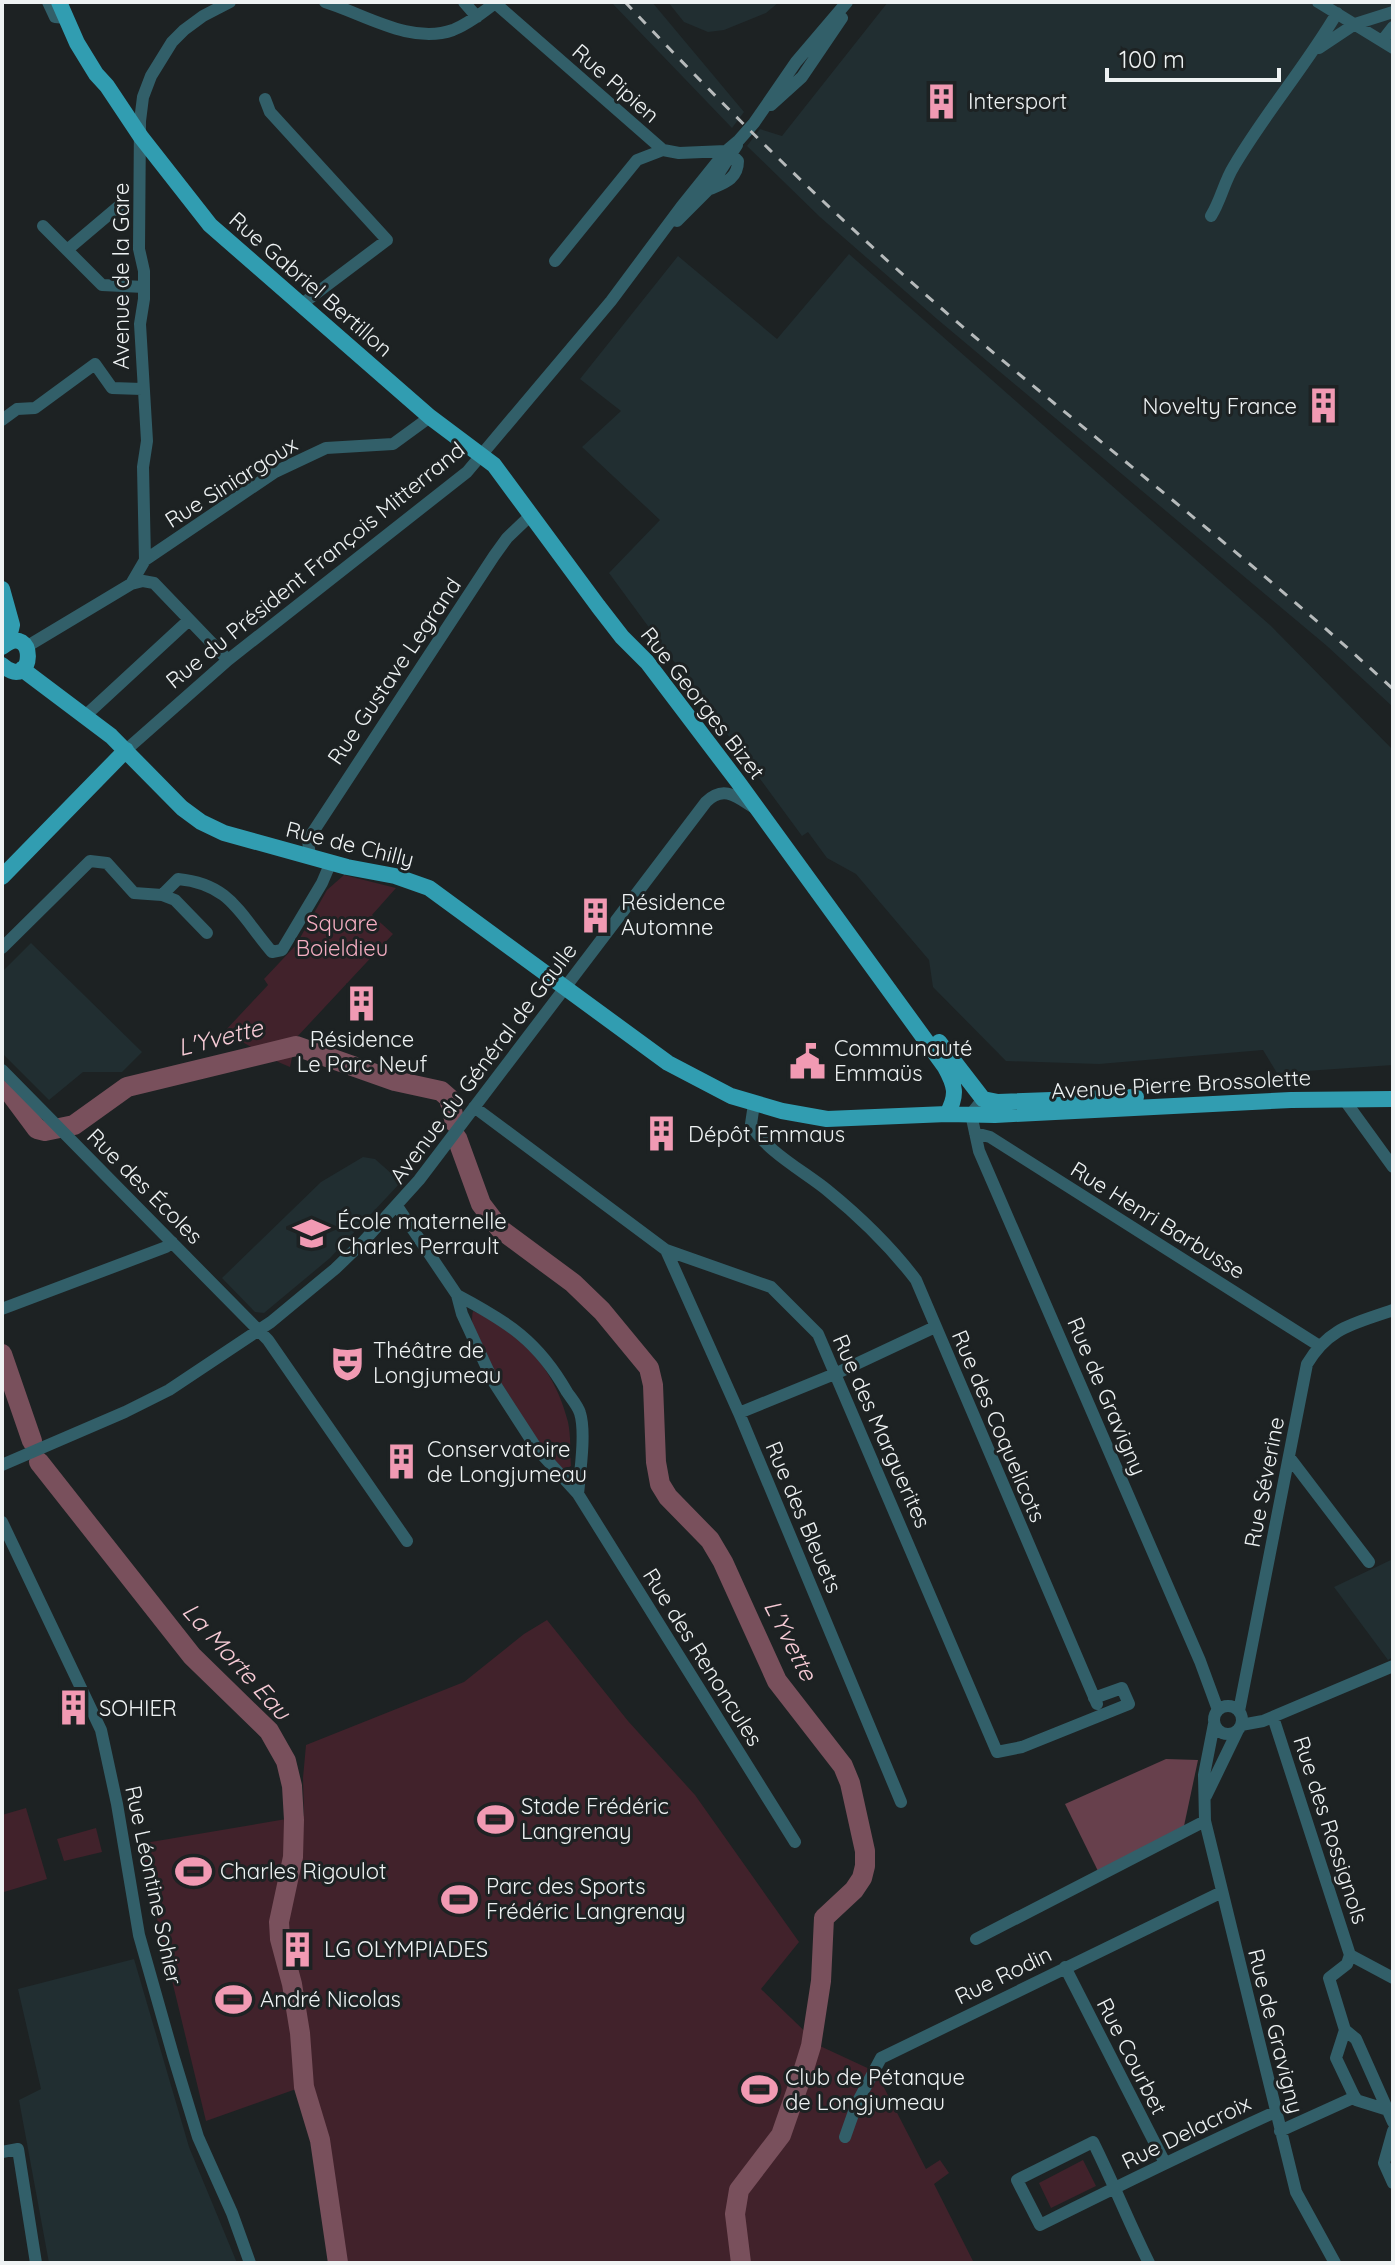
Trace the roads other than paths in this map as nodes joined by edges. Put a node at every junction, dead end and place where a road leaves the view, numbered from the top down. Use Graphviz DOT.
graph roads {
  1 [pos="48,2"];
  2 [pos="59,2"];
  3 [pos="230,2"];
  4 [pos="325,2"];
  5 [pos="464,2"];
  6 [pos="847,2"];
  7 [pos="855,2"];
  8 [pos="1318,2"];
  9 [pos="495,3"];
  10 [pos="1393,12"];
  11 [pos="1337,13"];
  12 [pos="67,18"];
  13 [pos="471,20"];
  14 [pos="1355,24"];
  15 [pos="1393,27"];
  16 [pos="1387,44"];
  17 [pos="1313,53"];
  18 [pos="265,99"];
  19 [pos="762,112"];
  20 [pos="141,137"];
  21 [pos="663,150"];
  22 [pos="730,153"];
  23 [pos="119,206"];
  24 [pos="1211,216"];
  25 [pos="43,226"];
  26 [pos="67,250"];
  27 [pos="555,261"];
  28 [pos="144,287"];
  29 [pos="302,304"];
  30 [pos="142,389"];
  31 [pos="430,417"];
  32 [pos="2,420"];
  33 [pos="483,456"];
  34 [pos="531,515"];
  35 [pos="145,560"];
  36 [pos="131,584"];
  37 [pos="2,589"];
  38 [pos="189,620"];
  39 [pos="15,645"];
  40 [pos="228,660"];
  41 [pos="2,665"];
  42 [pos="22,669"];
  43 [pos="85,716"];
  44 [pos="126,750"];
  45 [pos="758,810"];
  46 [pos="310,857"];
  47 [pos="331,862"];
  48 [pos="2,877"];
  49 [pos="162,895"];
  50 [pos="207,933"];
  51 [pos="2,948"];
  52 [pos="885,981"];
  53 [pos="565,987"];
  54 [pos="2,1070"];
  55 [pos="1393,1088"];
  56 [pos="1343,1098"];
  57 [pos="983,1099"];
  58 [pos="1393,1099"];
  59 [pos="754,1104"];
  60 [pos="474,1107"];
  61 [pos="947,1114"];
  62 [pos="971,1114"];
  63 [pos="975,1133"];
  64 [pos="1393,1167"];
  65 [pos="397,1206"];
  66 [pos="172,1242"];
  67 [pos="666,1250"];
  68 [pos="457,1295"];
  69 [pos="2,1309"];
  70 [pos="1393,1310"];
  71 [pos="935,1327"];
  72 [pos="258,1330"];
  73 [pos="1318,1345"];
  74 [pos="837,1373"];
  75 [pos="739,1413"];
  76 [pos="1289,1457"];
  77 [pos="2,1465"];
  78 [pos="578,1494"];
  79 [pos="2,1522"];
  80 [pos="407,1541"];
  81 [pos="1369,1562"];
  82 [pos="1393,1666"];
  83 [pos="1094,1698"];
  84 [pos="1218,1710"];
  85 [pos="1101,1714"];
  86 [pos="1273,1717"];
  87 [pos="1240,1722"];
  88 [pos="1214,1724"];
  89 [pos="1205,1799"];
  90 [pos="901,1802"];
  91 [pos="1205,1821"];
  92 [pos="795,1842"];
  93 [pos="1222,1892"];
  94 [pos="976,1939"];
  95 [pos="1350,1955"];
  96 [pos="1065,1967"];
  97 [pos="1393,1978"];
  98 [pos="1345,2030"];
  99 [pos="1355,2097"];
  100 [pos="1275,2112"];
  101 [pos="1390,2116"];
  102 [pos="1280,2131"];
  103 [pos="1393,2131"];
  104 [pos="845,2137"];
  105 [pos="2,2152"];
  106 [pos="1165,2163"];
  107 [pos="1393,2183"];
  108 [pos="1115,2189"];
  109 [pos="36,2263"];
  110 [pos="250,2263"];
  111 [pos="1149,2263"];
  112 [pos="1335,2263"];
  1 -- 12 [label="street"];
  2 -- 12 [label="main road, Rue Gabriel Bertillon"];
  3 -- 20 [label="street, Avenue de la Gare"];
  4 -- 13 [label="street"];
  5 -- 13 [label="street"];
  6 -- 19 [label="street"];
  7 -- 19 [label="street"];
  8 -- 11 [label="street"];
  9 -- 13 [label="street"];
  9 -- 21 [label="street, Rue Pipien"];
  10 -- 14 [label="street"];
  11 -- 14 [label="street"];
  11 -- 17 [label="street"];
  12 -- 20 [label="main road, Rue Gabriel Bertillon"];
  14 -- 16 [label="street"];
  14 -- 17 [label="street"];
  15 -- 16 [label="street"];
  17 -- 24 [label="street"];
  18 -- 29 [label="street"];
  19 -- 22 [label="street, Rue du Président François Mitterrand"];
  20 -- 28 [label="street, Avenue de la Gare"];
  20 -- 29 [label="main road, Rue Gabriel Bertillon"];
  21 -- 22 [label="street, Rue Pipien"];
  21 -- 27 [label="street"];
  22 -- 33 [label="street, Rue du Président François Mitterrand"];
  23 -- 26 [label="street"];
  25 -- 26 [label="street"];
  26 -- 28 [label="street"];
  28 -- 30 [label="street, Avenue de la Gare"];
  29 -- 31 [label="main road, Rue Gabriel Bertillon"];
  30 -- 32 [label="street"];
  30 -- 35 [label="street, Avenue de la Gare"];
  31 -- 33 [label="main road, Rue Gabriel Bertillon"];
  31 -- 35 [label="street, Rue Siniargoux"];
  33 -- 34 [label="main road, Rue Georges Bizet"];
  33 -- 40 [label="street, Rue du Président François Mitterrand"];
  34 -- 45 [label="main road, Rue Georges Bizet"];
  34 -- 46 [label="street, Rue Gustave Legrand"];
  35 -- 36 [label="street"];
  36 -- 38 [label="street"];
  36 -- 39 [label="street"];
  37 -- 39 [label="main road"];
  38 -- 40 [label="street"];
  38 -- 43 [label="street"];
  39 -- 42 [label="main road"];
  40 -- 44 [label="street, Rue du Président François Mitterrand"];
  41 -- 42 [label="main road"];
  42 -- 43 [label="main road, Rue de Chilly"];
  43 -- 44 [label="main road, Rue de Chilly"];
  44 -- 46 [label="main road, Rue de Chilly"];
  44 -- 48 [label="main road, Rue du Président François Mitterrand"];
  45 -- 52 [label="main road, Rue Georges Bizet"];
  45 -- 53 [label="street, Avenue du Général de Gaulle"];
  46 -- 47 [label="main road, Rue de Chilly"];
  47 -- 49 [label="street"];
  47 -- 53 [label="main road, Rue de Chilly"];
  49 -- 50 [label="street"];
  49 -- 51 [label="street"];
  52 -- 57 [label="main road, Rue Georges Bizet"];
  52 -- 61 [label="main road, Rue Georges Bizet"];
  53 -- 59 [label="main road, Rue de Chilly"];
  53 -- 60 [label="street, Avenue du Général de Gaulle"];
  54 -- 66 [label="street, Rue des Écoles"];
  55 -- 57 [label="main road, Avenue Pierre Brossolette"];
  56 -- 58 [label="main road, Avenue Pierre Brossolette"];
  56 -- 62 [label="main road, Avenue Pierre Brossolette"];
  56 -- 64 [label="street"];
  57 -- 62 [label="street"];
  59 -- 61 [label="main road, Avenue Pierre Brossolette"];
  59 -- 71 [label="street, Rue des Coquelicots"];
  60 -- 65 [label="street, Avenue du Général de Gaulle"];
  60 -- 67 [label="street, Rue des Marguerites"];
  61 -- 62 [label="main road, Avenue Pierre Brossolette"];
  62 -- 63 [label="street, Rue de Gravigny"];
  63 -- 73 [label="street, Rue Henri Barbusse"];
  63 -- 84 [label="street, Rue de Gravigny"];
  65 -- 68 [label="street, Rue des Renoncules"];
  65 -- 72 [label="street, Avenue du Général de Gaulle"];
  66 -- 69 [label="street"];
  66 -- 72 [label="street, Rue des Écoles"];
  67 -- 74 [label="street, Rue des Marguerites"];
  67 -- 75 [label="street, Rue des Bleuets"];
  68 -- 78 [label="street, Rue des Renoncules"];
  68 -- 78 [label="street, Rue des Renoncules"];
  70 -- 73 [label="street"];
  71 -- 74 [label="street"];
  71 -- 83 [label="street, Rue des Coquelicots"];
  72 -- 77 [label="street, Avenue du Général de Gaulle"];
  72 -- 80 [label="street, Rue des Écoles"];
  73 -- 76 [label="street, Rue Séverine"];
  74 -- 75 [label="street"];
  74 -- 85 [label="street, Rue des Marguerites"];
  75 -- 90 [label="street, Rue des Bleuets"];
  76 -- 81 [label="street"];
  76 -- 87 [label="street, Rue Séverine"];
  78 -- 92 [label="street, Rue des Renoncules"];
  79 -- 110 [label="street, Rue Léontine Sohier"];
  82 -- 86 [label="street"];
  83 -- 85 [label="street, Rue des Coquelicots"];
  83 -- 85 [label="street"];
  84 -- 87 [label="street"];
  84 -- 88 [label="street"];
  86 -- 87 [label="street"];
  86 -- 95 [label="street, Rue des Rossignols"];
  87 -- 88 [label="street"];
  87 -- 89 [label="street, Rue de Gravigny"];
  88 -- 89 [label="street, Rue de Gravigny"];
  89 -- 91 [label="street, Rue de Gravigny"];
  91 -- 93 [label="street, Rue de Gravigny"];
  91 -- 94 [label="street"];
  93 -- 96 [label="street, Rue Rodin"];
  93 -- 100 [label="street, Rue de Gravigny"];
  95 -- 97 [label="street, Rue des Rossignols"];
  95 -- 98 [label="street"];
  96 -- 104 [label="street, Rue Rodin"];
  96 -- 106 [label="street, Rue Courbet"];
  98 -- 99 [label="street"];
  98 -- 101 [label="street"];
  99 -- 101 [label="street"];
  99 -- 102 [label="street"];
  100 -- 102 [label="street, Rue de Gravigny"];
  100 -- 106 [label="street, Rue Delacroix"];
  102 -- 112 [label="street, Rue de Gravigny"];
  103 -- 107 [label="street"];
  105 -- 109 [label="street"];
  106 -- 108 [label="street, Rue Delacroix"];
  108 -- 108 [label="street, Rue Delacroix"];
  108 -- 111 [label="street"];
}
